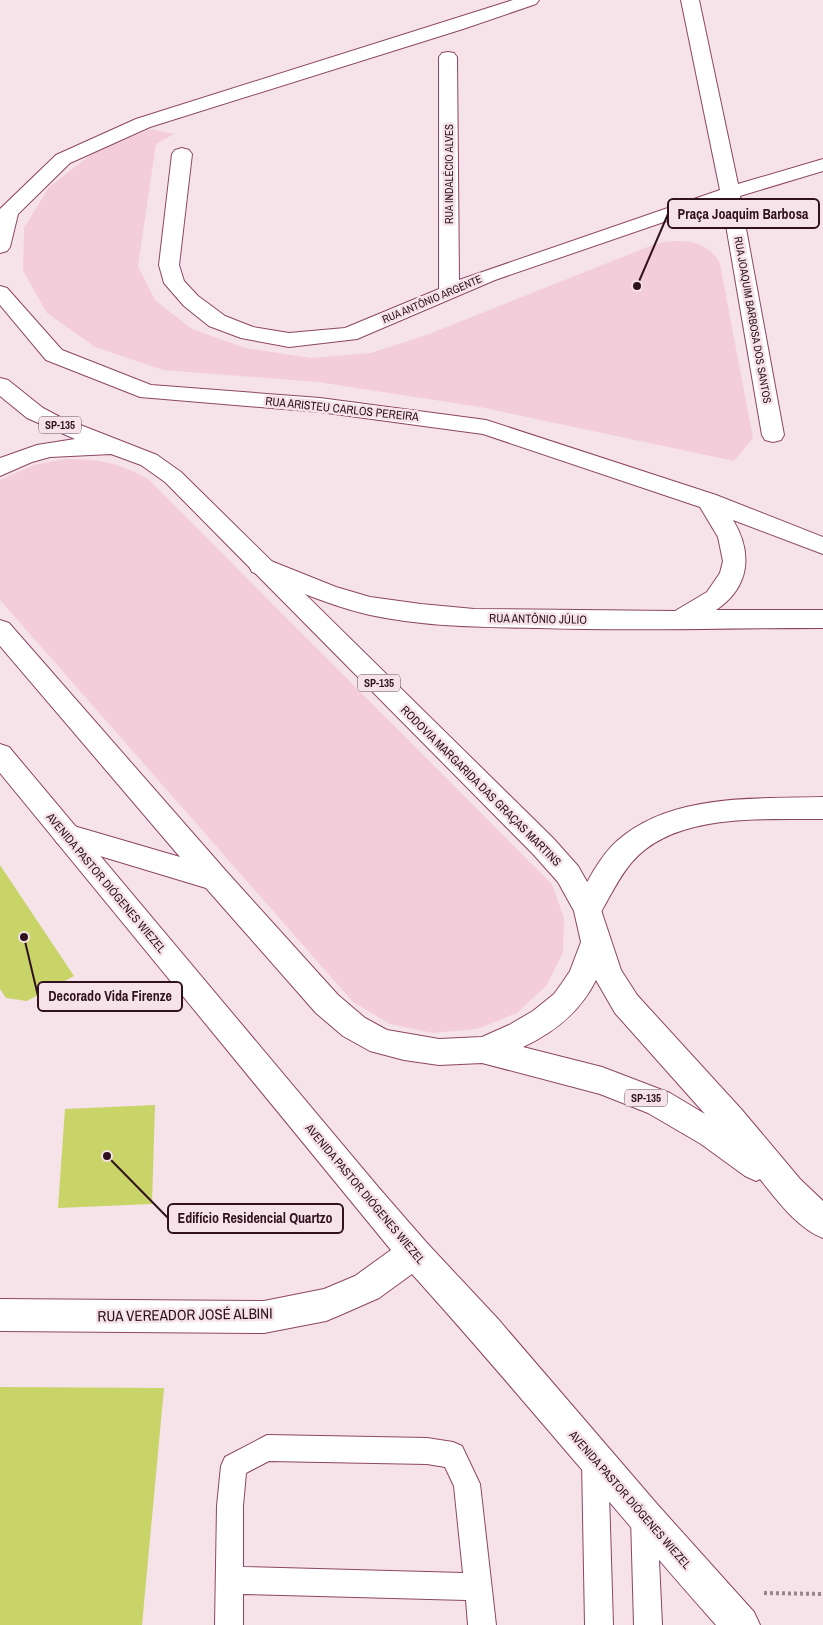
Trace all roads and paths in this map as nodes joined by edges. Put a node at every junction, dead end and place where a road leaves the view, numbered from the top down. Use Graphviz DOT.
graph roads {
  1 [pos="530,0"];
  2 [pos="690,0"];
  3 [pos="448,57"];
  4 [pos="182,154"];
  5 [pos="823,165"];
  6 [pos="730,193"];
  7 [pos="0,247"];
  8 [pos="0,292"];
  9 [pos="449,292"];
  10 [pos="0,385"];
  11 [pos="774,435"];
  12 [pos="127,452"];
  13 [pos="0,468"];
  14 [pos="708,501"];
  15 [pos="823,546"];
  16 [pos="261,566"];
  17 [pos="682,618"];
  18 [pos="823,619"];
  19 [pos="0,629"];
  20 [pos="0,754"];
  21 [pos="818,811"];
  22 [pos="67,835"];
  23 [pos="216,879"];
  24 [pos="588,909"];
  25 [pos="596,942"];
  26 [pos="482,1050"];
  27 [pos="789,1190"];
  28 [pos="823,1223"];
  29 [pos="414,1253"];
  30 [pos="0,1315"];
  31 [pos="596,1461"];
  32 [pos="644,1517"];
  33 [pos="229,1580"];
  34 [pos="478,1587"];
  35 [pos="712,1593"];
  36 [pos="823,1594"];
  37 [pos="228,1625"];
  38 [pos="482,1625"];
  39 [pos="599,1625"];
  40 [pos="648,1625"];
  41 [pos="741,1625"];
  1 -- 7 [label="street"];
  2 -- 6 [label="street, RUA JOAQUIM BARBOSA DOS SANTOS"];
  3 -- 9 [label="street, RUA INDALÉCIO ALVES"];
  4 -- 9 [label="street, RUA ANTÔNIO ARGENTE"];
  5 -- 6 [label="street, RUA ANTÔNIO ARGENTE"];
  6 -- 9 [label="street, RUA ANTÔNIO ARGENTE"];
  6 -- 11 [label="street, RUA JOAQUIM BARBOSA DOS SANTOS"];
  8 -- 14 [label="street, RUA ARISTEU CARLOS PEREIRA"];
  10 -- 12 [label="street, RODOVIA MARGARIDA DAS GRAÇAS MARTINS / SP-135"];
  12 -- 13 [label="street"];
  12 -- 16 [label="street, RODOVIA MARGARIDA DAS GRAÇAS MARTINS / SP-135"];
  14 -- 15 [label="street, RUA ARISTEU CARLOS PEREIRA"];
  14 -- 17 [label="street"];
  16 -- 17 [label="street, RUA ANTÔNIO JÚLIO"];
  16 -- 24 [label="street, RODOVIA MARGARIDA DAS GRAÇAS MARTINS / SP-135"];
  17 -- 18 [label="street, RUA ANTÔNIO JÚLIO"];
  19 -- 23 [label="street, RODOVIA MARGARIDA DAS GRAÇAS MARTINS / SP-135"];
  20 -- 22 [label="street, AVENIDA PASTOR DIÓGENES WIEZEL"];
  21 -- 24 [label="street"];
  22 -- 23 [label="street"];
  22 -- 29 [label="street, AVENIDA PASTOR DIÓGENES WIEZEL"];
  23 -- 26 [label="street, RODOVIA MARGARIDA DAS GRAÇAS MARTINS / SP-135"];
  24 -- 25 [label="street, RODOVIA MARGARIDA DAS GRAÇAS MARTINS / SP-135"];
  25 -- 26 [label="street"];
  25 -- 27 [label="street, RODOVIA MARGARIDA DAS GRAÇAS MARTINS / SP-135"];
  26 -- 27 [label="street, RODOVIA MARGARIDA DAS GRAÇAS MARTINS / SP-135"];
  27 -- 28 [label="street, RODOVIA MARGARIDA DAS GRAÇAS MARTINS / SP-135"];
  29 -- 30 [label="street, RUA VEREADOR JOSÉ ALBINI"];
  29 -- 31 [label="street, AVENIDA PASTOR DIÓGENES WIEZEL"];
  31 -- 32 [label="street, AVENIDA PASTOR DIÓGENES WIEZEL"];
  31 -- 39 [label="lane"];
  32 -- 35 [label="street, AVENIDA PASTOR DIÓGENES WIEZEL"];
  32 -- 40 [label="lane"];
  33 -- 34 [label="lane"];
  33 -- 34 [label="lane"];
  33 -- 37 [label="lane"];
  34 -- 38 [label="lane"];
  35 -- 36 [label="path"];
  35 -- 41 [label="street, AVENIDA PASTOR DIÓGENES WIEZEL"];
}
